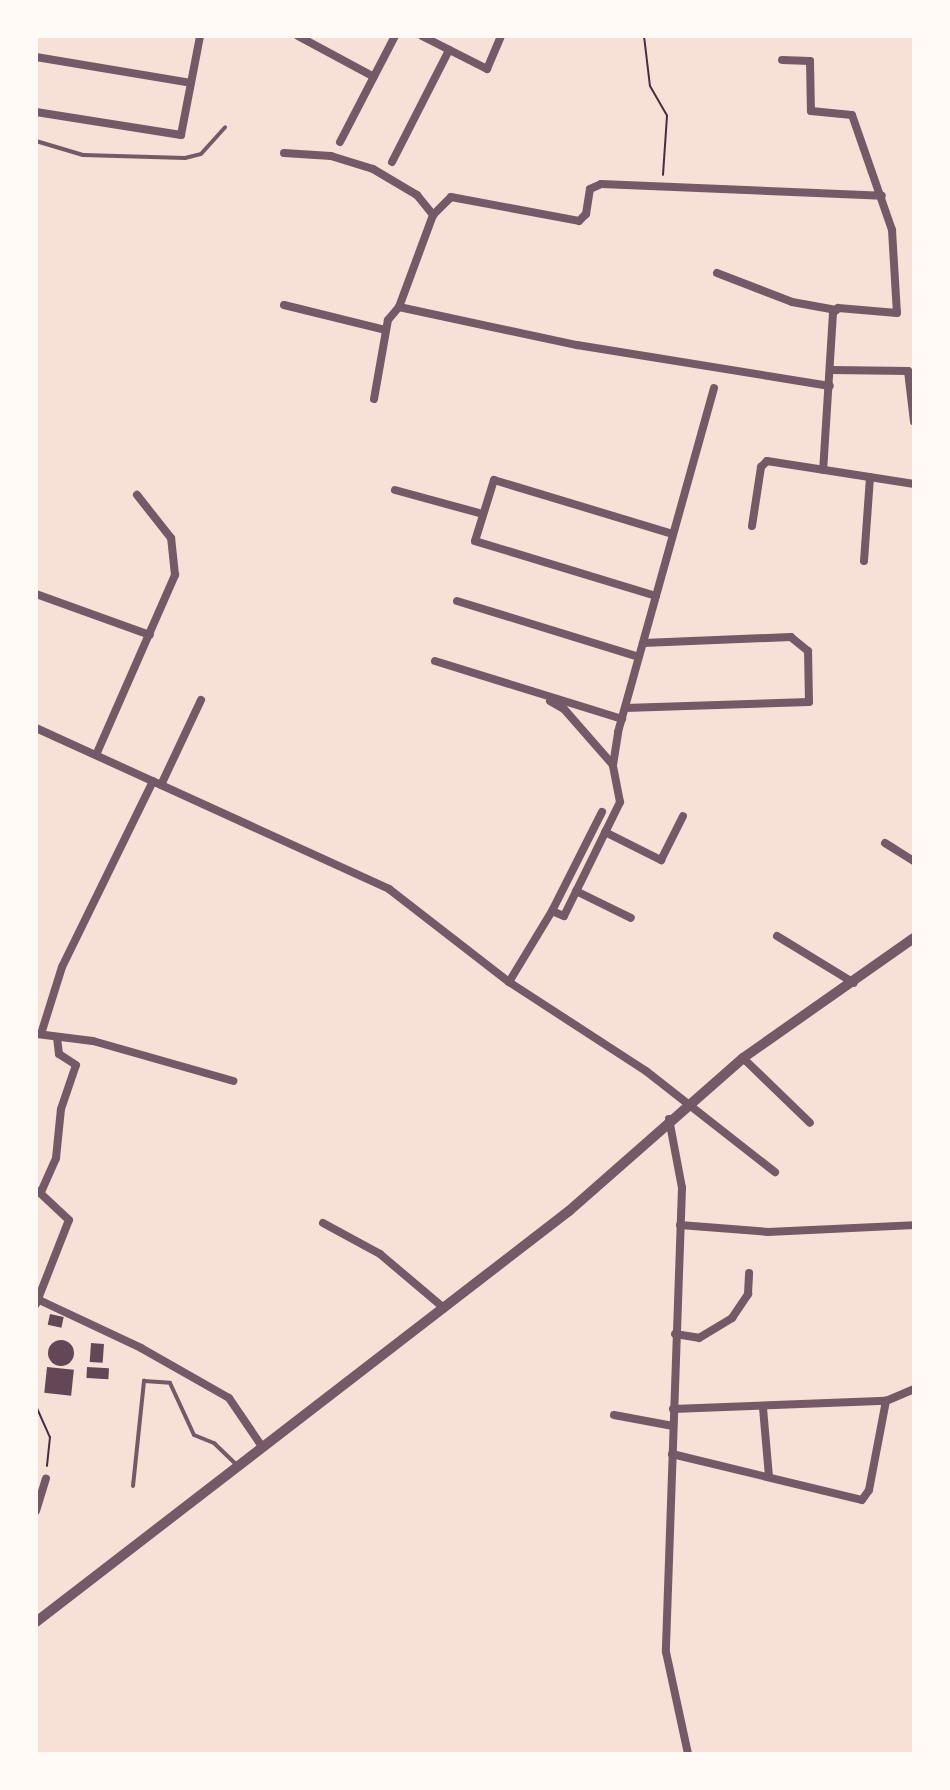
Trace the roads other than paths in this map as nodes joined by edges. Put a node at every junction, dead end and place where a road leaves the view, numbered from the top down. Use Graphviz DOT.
graph roads {
  1 [pos="200,36"];
  2 [pos="298,36"];
  3 [pos="395,36"];
  4 [pos="422,36"];
  5 [pos="501,36"];
  6 [pos="449,50"];
  7 [pos="36,57"];
  8 [pos="782,60"];
  9 [pos="374,77"];
  10 [pos="191,83"];
  11 [pos="36,112"];
  12 [pos="225,127"];
  13 [pos="36,141"];
  14 [pos="340,142"];
  15 [pos="284,153"];
  16 [pos="392,162"];
  17 [pos="882,196"];
  18 [pos="433,215"];
  19 [pos="717,273"];
  20 [pos="284,305"];
  21 [pos="399,307"];
  22 [pos="836,310"];
  23 [pos="386,330"];
  24 [pos="832,370"];
  25 [pos="830,386"];
  26 [pos="714,388"];
  27 [pos="374,399"];
  28 [pos="914,422"];
  29 [pos="823,470"];
  30 [pos="870,477"];
  31 [pos="914,484"];
  32 [pos="395,490"];
  33 [pos="137,495"];
  34 [pos="483,514"];
  35 [pos="752,526"];
  36 [pos="673,534"];
  37 [pos="864,561"];
  38 [pos="36,594"];
  39 [pos="656,596"];
  40 [pos="457,601"];
  41 [pos="150,635"];
  42 [pos="643,643"];
  43 [pos="639,657"];
  44 [pos="435,661"];
  45 [pos="535,692"];
  46 [pos="201,700"];
  47 [pos="625,708"];
  48 [pos="622,719"];
  49 [pos="36,728"];
  50 [pos="96,755"];
  51 [pos="613,765"];
  52 [pos="157,783"];
  53 [pos="602,812"];
  54 [pos="683,816"];
  55 [pos="605,832"];
  56 [pos="885,843"];
  57 [pos="914,861"];
  58 [pos="576,891"];
  59 [pos="552,911"];
  60 [pos="631,918"];
  61 [pos="777,936"];
  62 [pos="914,938"];
  63 [pos="509,982"];
  64 [pos="855,983"];
  65 [pos="38,1034"];
  66 [pos="57,1037"];
  67 [pos="743,1058"];
  68 [pos="233,1081"];
  69 [pos="686,1105"];
  70 [pos="669,1119"];
  71 [pos="810,1123"];
  72 [pos="775,1172"];
  73 [pos="38,1191"];
  74 [pos="323,1223"];
  75 [pos="680,1225"];
  76 [pos="914,1225"];
  77 [pos="749,1273"];
  78 [pos="36,1302"];
  79 [pos="444,1308"];
  80 [pos="675,1334"];
  81 [pos="914,1389"];
  82 [pos="886,1401"];
  83 [pos="763,1408"];
  84 [pos="673,1409"];
  85 [pos="614,1415"];
  86 [pos="673,1426"];
  87 [pos="263,1448"];
  88 [pos="672,1454"];
  89 [pos="239,1466"];
  90 [pos="769,1477"];
  91 [pos="46,1478"];
  92 [pos="133,1486"];
  93 [pos="36,1511"];
  94 [pos="36,1622"];
  95 [pos="688,1754"];
  1 -- 10 [label="street"];
  2 -- 9 [label="street"];
  3 -- 9 [label="street"];
  4 -- 6 [label="street"];
  5 -- 6 [label="street"];
  6 -- 16 [label="street"];
  7 -- 10 [label="street"];
  8 -- 17 [label="street"];
  9 -- 14 [label="street"];
  10 -- 11 [label="street"];
  12 -- 13 [label="lane"];
  15 -- 18 [label="street"];
  17 -- 18 [label="street"];
  17 -- 22 [label="street"];
  18 -- 21 [label="street"];
  19 -- 22 [label="street"];
  20 -- 23 [label="street"];
  21 -- 23 [label="street"];
  21 -- 25 [label="street"];
  22 -- 24 [label="street"];
  23 -- 27 [label="street"];
  24 -- 25 [label="street"];
  24 -- 28 [label="street"];
  25 -- 29 [label="street"];
  26 -- 36 [label="street"];
  29 -- 30 [label="street"];
  29 -- 35 [label="street"];
  30 -- 31 [label="street"];
  30 -- 37 [label="street"];
  32 -- 34 [label="street"];
  33 -- 41 [label="street"];
  34 -- 36 [label="street"];
  34 -- 39 [label="street"];
  36 -- 39 [label="street"];
  38 -- 41 [label="street"];
  39 -- 42 [label="street"];
  40 -- 43 [label="street"];
  41 -- 50 [label="street"];
  42 -- 43 [label="street"];
  42 -- 47 [label="street"];
  43 -- 47 [label="street"];
  44 -- 45 [label="street"];
  45 -- 48 [label="street"];
  45 -- 51 [label="street"];
  46 -- 52 [label="street"];
  47 -- 48 [label="street"];
  48 -- 51 [label="street"];
  49 -- 50 [label="street"];
  50 -- 52 [label="street"];
  51 -- 55 [label="street"];
  52 -- 63 [label="street"];
  52 -- 65 [label="street"];
  53 -- 59 [label="street"];
  54 -- 55 [label="street"];
  55 -- 58 [label="street"];
  56 -- 57 [label="street"];
  58 -- 59 [label="street"];
  58 -- 60 [label="street"];
  59 -- 63 [label="street"];
  61 -- 64 [label="street"];
  62 -- 64 [label="street"];
  63 -- 69 [label="street"];
  64 -- 67 [label="street"];
  65 -- 66 [label="street"];
  66 -- 68 [label="street"];
  66 -- 73 [label="street"];
  67 -- 69 [label="street"];
  67 -- 71 [label="street"];
  69 -- 70 [label="street"];
  69 -- 72 [label="street"];
  70 -- 75 [label="street"];
  70 -- 79 [label="street"];
  73 -- 78 [label="street"];
  74 -- 79 [label="street"];
  75 -- 76 [label="street"];
  75 -- 80 [label="street"];
  77 -- 80 [label="street"];
  78 -- 87 [label="street"];
  79 -- 87 [label="street"];
  80 -- 84 [label="street"];
  81 -- 82 [label="street"];
  82 -- 83 [label="street"];
  82 -- 90 [label="street"];
  83 -- 84 [label="street"];
  83 -- 90 [label="street"];
  84 -- 86 [label="street"];
  85 -- 86 [label="street"];
  86 -- 88 [label="street"];
  87 -- 89 [label="street"];
  88 -- 90 [label="street"];
  88 -- 95 [label="street"];
  89 -- 92 [label="lane"];
  89 -- 94 [label="street"];
  91 -- 93 [label="street"];
}
